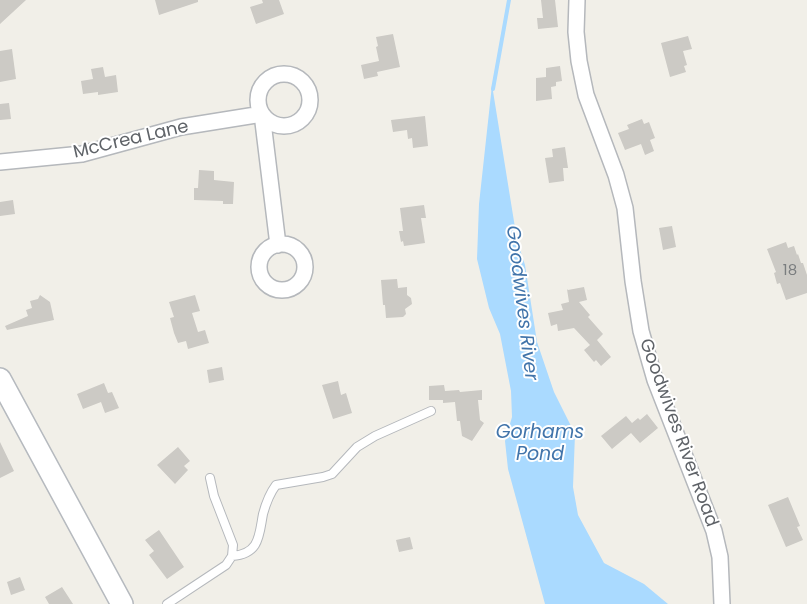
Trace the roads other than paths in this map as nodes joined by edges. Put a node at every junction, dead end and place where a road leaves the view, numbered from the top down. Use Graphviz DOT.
graph roads {
  1 [pos="576,0"];
  2 [pos="0,162"];
  3 [pos="278,245"];
  4 [pos="0,379"];
  5 [pos="431,411"];
  6 [pos="210,478"];
  7 [pos="232,556"];
  8 [pos="122,604"];
  9 [pos="167,604"];
  10 [pos="722,604"];
  1 -- 10 [label="street, Goodwives River Road"];
  2 -- 3 [label="street, McCrea Lane"];
  4 -- 8 [label="street"];
  5 -- 7 [label="lane"];
  6 -- 7 [label="lane"];
  7 -- 9 [label="lane"];
}
